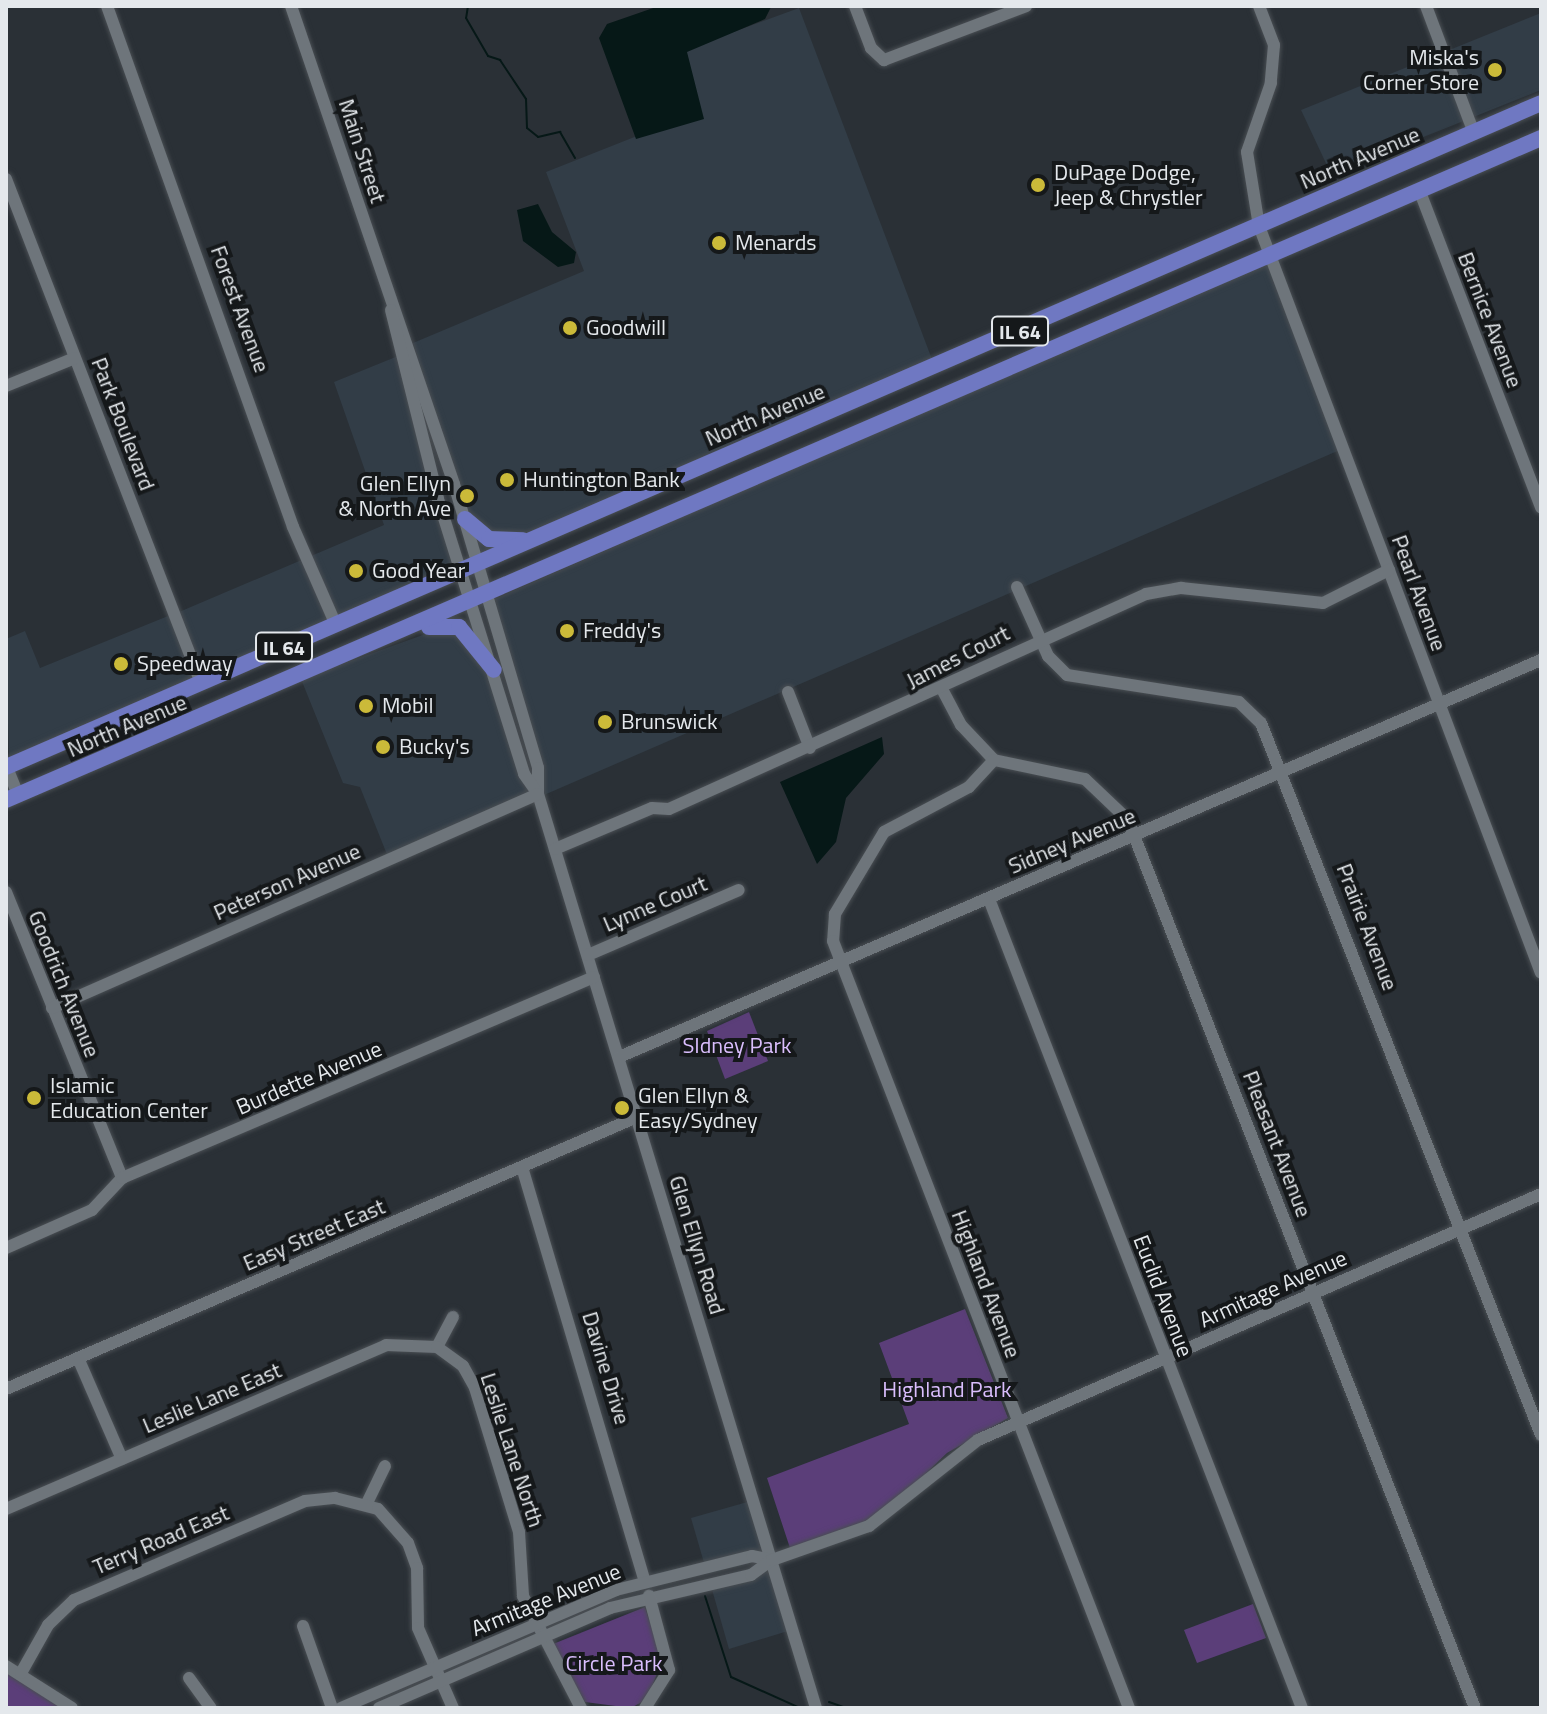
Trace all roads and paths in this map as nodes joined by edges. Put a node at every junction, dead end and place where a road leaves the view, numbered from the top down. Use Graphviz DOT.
graph roads {
  1 [pos="107,6"];
  2 [pos="291,6"];
  3 [pos="855,6"];
  4 [pos="1026,6"];
  5 [pos="1259,6"];
  6 [pos="1426,6"];
  7 [pos="1541,103"];
  8 [pos="1474,133"];
  9 [pos="1541,138"];
  10 [pos="6,179"];
  11 [pos="1420,192"];
  12 [pos="1259,226"];
  13 [pos="1271,255"];
  14 [pos="391,310"];
  15 [pos="75,358"];
  16 [pos="6,386"];
  17 [pos="1541,508"];
  18 [pos="465,519"];
  19 [pos="555,530"];
  20 [pos="478,565"];
  21 [pos="1389,570"];
  22 [pos="461,572"];
  23 [pos="1017,587"];
  24 [pos="481,599"];
  25 [pos="336,625"];
  26 [pos="1039,639"];
  27 [pos="367,647"];
  28 [pos="1541,660"];
  29 [pos="494,670"];
  30 [pos="201,683"];
  31 [pos="942,689"];
  32 [pos="788,692"];
  33 [pos="1439,705"];
  34 [pos="810,748"];
  35 [pos="994,760"];
  36 [pos="6,766"];
  37 [pos="1283,769"];
  38 [pos="538,794"];
  39 [pos="12,797"];
  40 [pos="1134,836"];
  41 [pos="555,849"];
  42 [pos="739,890"];
  43 [pos="6,892"];
  44 [pos="989,899"];
  45 [pos="588,955"];
  46 [pos="841,964"];
  47 [pos="1541,973"];
  48 [pos="594,977"];
  49 [pos="52,1008"];
  50 [pos="619,1057"];
  51 [pos="637,1117"];
  52 [pos="522,1167"];
  53 [pos="122,1178"];
  54 [pos="1541,1194"];
  55 [pos="1460,1229"];
  56 [pos="6,1248"];
  57 [pos="1313,1294"];
  58 [pos="453,1317"];
  59 [pos="437,1347"];
  60 [pos="78,1358"];
  61 [pos="1165,1358"];
  62 [pos="6,1389"];
  63 [pos="1017,1422"];
  64 [pos="1541,1435"];
  65 [pos="122,1459"];
  66 [pos="385,1466"];
  67 [pos="367,1503"];
  68 [pos="6,1509"];
  69 [pos="772,1560"];
  70 [pos="645,1582"];
  71 [pos="649,1596"];
  72 [pos="303,1626"];
  73 [pos="538,1631"];
  74 [pos="6,1666"];
  75 [pos="436,1667"];
  76 [pos="21,1673"];
  77 [pos="189,1678"];
  78 [pos="442,1682"];
  79 [pos="72,1708"];
  80 [pos="211,1708"];
  81 [pos="332,1708"];
  82 [pos="341,1708"];
  83 [pos="379,1708"];
  84 [pos="453,1708"];
  85 [pos="581,1708"];
  86 [pos="645,1708"];
  87 [pos="816,1708"];
  88 [pos="1129,1708"];
  89 [pos="1302,1708"];
  90 [pos="1475,1708"];
  1 -- 25 [label="street, Forest Avenue"];
  2 -- 14 [label="street, Main Street"];
  3 -- 4 [label="street"];
  5 -- 12 [label="street, Pearl Avenue"];
  6 -- 8 [label="street"];
  7 -- 8 [label="main road, North Avenue / IL 64"];
  8 -- 12 [label="main road, North Avenue / IL 64"];
  9 -- 11 [label="main road, North Avenue / IL 64"];
  10 -- 15 [label="street, Park Boulevard"];
  11 -- 13 [label="main road, North Avenue / IL 64"];
  11 -- 17 [label="street, Bernice Avenue"];
  12 -- 13 [label="street, Pearl Avenue"];
  12 -- 19 [label="main road, North Avenue / IL 64"];
  13 -- 21 [label="street, Pearl Avenue"];
  13 -- 24 [label="main road, North Avenue / IL 64"];
  14 -- 18 [label="street, Main Street"];
  14 -- 22 [label="street, Main Street"];
  15 -- 16 [label="street"];
  15 -- 30 [label="street, Park Boulevard"];
  18 -- 19 [label="main road"];
  18 -- 20 [label="street, Main Street"];
  19 -- 20 [label="main road, North Avenue / IL 64"];
  20 -- 22 [label="main road, North Avenue / IL 64"];
  20 -- 24 [label="street, Glen Ellyn Road"];
  21 -- 26 [label="street, James Court"];
  21 -- 33 [label="street, Pearl Avenue"];
  22 -- 24 [label="street, Glen Ellyn Road"];
  22 -- 25 [label="main road, North Avenue / IL 64"];
  23 -- 26 [label="street, Prairie Avenue"];
  24 -- 27 [label="main road, North Avenue / IL 64"];
  24 -- 29 [label="street, Glen Ellyn Road"];
  24 -- 38 [label="street, Glen Ellyn Road"];
  25 -- 30 [label="main road, North Avenue / IL 64"];
  26 -- 31 [label="street, James Court"];
  26 -- 37 [label="street, Prairie Avenue"];
  27 -- 29 [label="main road"];
  27 -- 39 [label="main road, North Avenue / IL 64"];
  28 -- 33 [label="street, Sidney Avenue"];
  29 -- 38 [label="street, Glen Ellyn Road"];
  30 -- 36 [label="main road, North Avenue / IL 64"];
  31 -- 34 [label="street, James Court"];
  31 -- 35 [label="street"];
  32 -- 34 [label="street"];
  33 -- 37 [label="street, Sidney Avenue"];
  33 -- 47 [label="street, Pearl Avenue"];
  34 -- 41 [label="street, James Court"];
  35 -- 40 [label="street, Pleasant Avenue"];
  35 -- 46 [label="street, Highland Avenue"];
  36 -- 39 [label="street"];
  37 -- 40 [label="street, Sidney Avenue"];
  37 -- 55 [label="street, Prairie Avenue"];
  38 -- 41 [label="street, Glen Ellyn Road"];
  38 -- 49 [label="street, Peterson Avenue"];
  40 -- 44 [label="street, Sidney Avenue"];
  40 -- 57 [label="street, Pleasant Avenue"];
  41 -- 45 [label="street, Glen Ellyn Road"];
  42 -- 45 [label="street, Lynne Court"];
  43 -- 49 [label="street, Goodrich Avenue"];
  44 -- 46 [label="street, Sidney Avenue"];
  44 -- 61 [label="street, Euclid Avenue"];
  45 -- 48 [label="street, Glen Ellyn Road"];
  46 -- 50 [label="street, Sidney Avenue"];
  46 -- 63 [label="street, Highland Avenue"];
  48 -- 50 [label="street, Glen Ellyn Road"];
  48 -- 53 [label="street, Burdette Avenue"];
  49 -- 53 [label="street, Goodrich Avenue"];
  50 -- 51 [label="street, Glen Ellyn Road"];
  51 -- 52 [label="street, Easy Street East"];
  51 -- 69 [label="street, Glen Ellyn Road"];
  52 -- 60 [label="street, Easy Street East"];
  52 -- 70 [label="street, Davine Drive"];
  53 -- 56 [label="street, Burdette Avenue"];
  54 -- 55 [label="street, Armitage Avenue"];
  55 -- 57 [label="street, Armitage Avenue"];
  55 -- 64 [label="street, Prairie Avenue"];
  57 -- 61 [label="street, Armitage Avenue"];
  57 -- 90 [label="street, Pleasant Avenue"];
  58 -- 59 [label="street"];
  59 -- 65 [label="street, Leslie Lane East"];
  59 -- 73 [label="street, Leslie Lane North"];
  60 -- 62 [label="street, Easy Street East"];
  60 -- 65 [label="street"];
  61 -- 63 [label="street, Armitage Avenue"];
  61 -- 89 [label="street, Euclid Avenue"];
  63 -- 69 [label="street, Armitage Avenue"];
  63 -- 88 [label="street, Highland Avenue"];
  65 -- 68 [label="street, Leslie Lane East"];
  66 -- 67 [label="street"];
  67 -- 75 [label="street"];
  67 -- 76 [label="street, Terry Road East"];
  69 -- 70 [label="street, Armitage Avenue"];
  69 -- 71 [label="street, Armitage Avenue"];
  69 -- 87 [label="street, Glen Ellyn Road"];
  70 -- 73 [label="street, Armitage Avenue"];
  71 -- 73 [label="street, Armitage Avenue"];
  71 -- 86 [label="street"];
  72 -- 81 [label="street"];
  73 -- 75 [label="street, Armitage Avenue"];
  73 -- 78 [label="street, Armitage Avenue"];
  73 -- 85 [label="street, Leslie Lane North"];
  74 -- 76 [label="street"];
  75 -- 78 [label="street"];
  75 -- 82 [label="street, Armitage Avenue"];
  76 -- 79 [label="street"];
  77 -- 80 [label="street"];
  78 -- 83 [label="street, Armitage Avenue"];
  78 -- 84 [label="street"];
}
